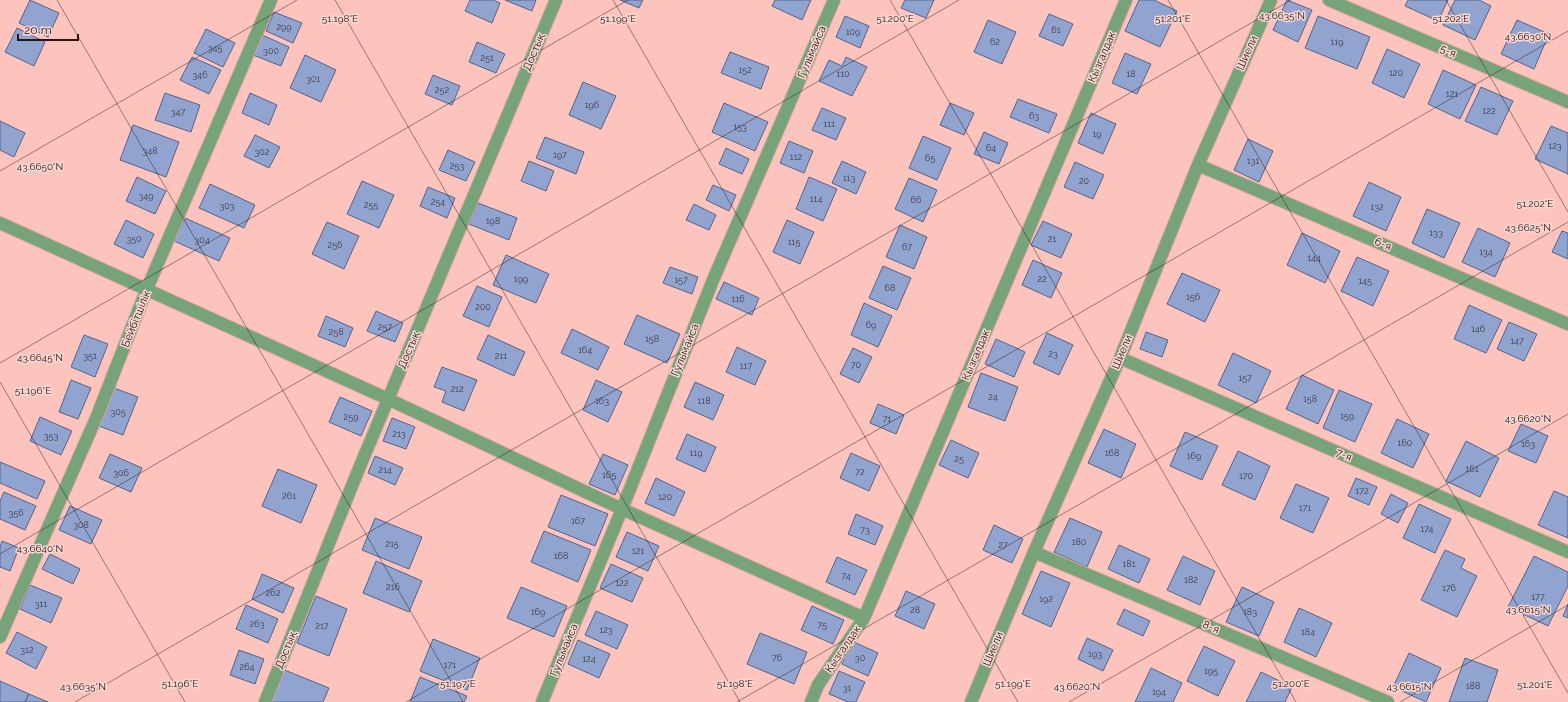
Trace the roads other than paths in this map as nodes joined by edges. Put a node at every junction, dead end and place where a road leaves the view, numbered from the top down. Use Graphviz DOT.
graph roads {
  1 [pos="271,0"];
  2 [pos="556,0"];
  3 [pos="834,0"];
  4 [pos="1126,0"];
  5 [pos="1271,0"];
  6 [pos="1329,0"];
  7 [pos="1568,102"];
  8 [pos="1198,165"];
  9 [pos="0,223"];
  10 [pos="146,291"];
  11 [pos="1568,324"];
  12 [pos="1120,358"];
  13 [pos="388,399"];
  14 [pos="622,509"];
  15 [pos="1034,552"];
  16 [pos="1568,552"];
  17 [pos="864,618"];
  18 [pos="0,637"];
  19 [pos="265,702"];
  20 [pos="542,702"];
  21 [pos="811,702"];
  22 [pos="971,702"];
  23 [pos="1388,702"];
  1 -- 10 [label="street, Бейбітшілік"];
  2 -- 13 [label="street, Достық"];
  3 -- 14 [label="street, Гульмайса"];
  4 -- 17 [label="street, Кызгалдак"];
  5 -- 8 [label="street, Шиели"];
  6 -- 7 [label="street, 5-я"];
  8 -- 11 [label="street, 6-я"];
  8 -- 12 [label="street, Шиели"];
  9 -- 10 [label="street"];
  10 -- 13 [label="street"];
  10 -- 18 [label="street, Бейбітшілік"];
  12 -- 15 [label="street, Шиели"];
  12 -- 16 [label="street, 7-я"];
  13 -- 14 [label="street"];
  13 -- 19 [label="street, Достық"];
  14 -- 17 [label="street"];
  14 -- 20 [label="street, Гульмайса"];
  15 -- 22 [label="street, Шиели"];
  15 -- 23 [label="street, 8-я"];
  17 -- 21 [label="street, Кызгалдак"];
}
